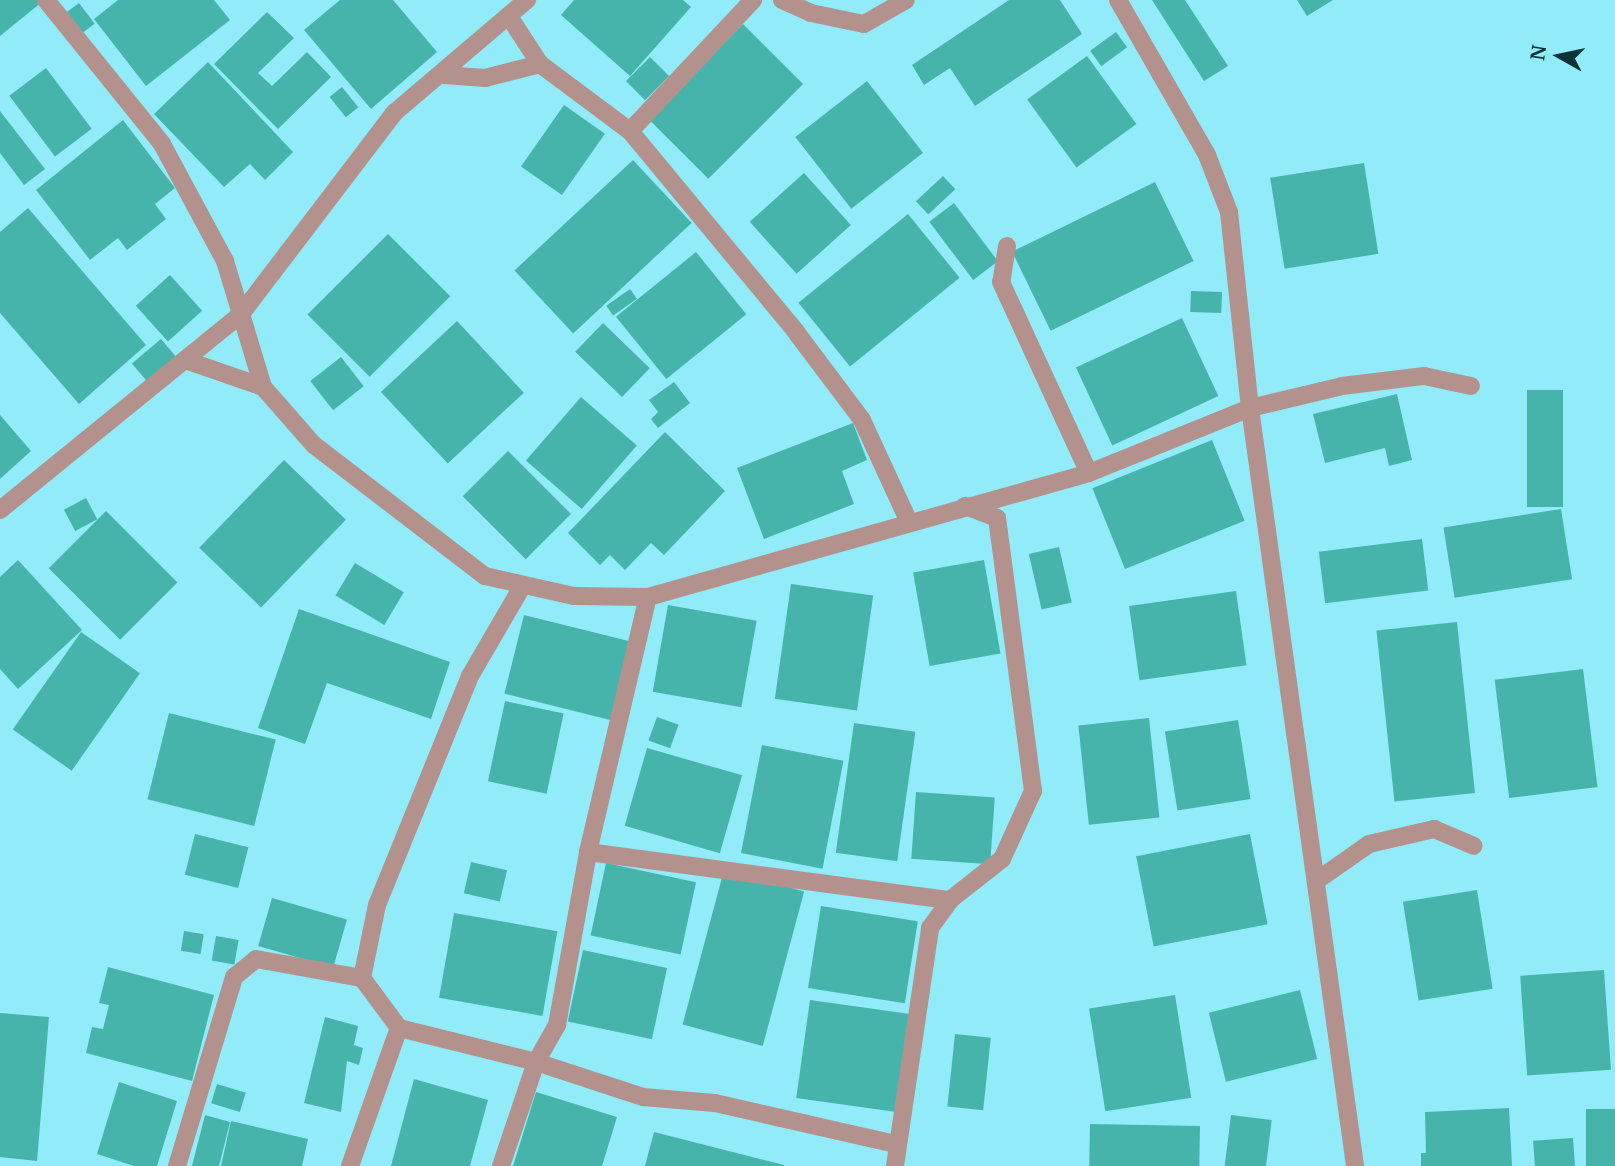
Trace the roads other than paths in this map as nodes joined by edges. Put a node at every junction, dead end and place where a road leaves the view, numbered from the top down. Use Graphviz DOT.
graph roads {
  1 [pos="46,0"];
  2 [pos="527,0"];
  3 [pos="753,0"];
  4 [pos="782,0"];
  5 [pos="906,0"];
  6 [pos="1118,0"];
  7 [pos="510,19"];
  8 [pos="540,64"];
  9 [pos="444,75"];
  10 [pos="630,131"];
  11 [pos="1007,246"];
  12 [pos="241,314"];
  13 [pos="188,361"];
  14 [pos="1471,386"];
  15 [pos="263,387"];
  16 [pos="1250,408"];
  17 [pos="1089,473"];
  18 [pos="965,506"];
  19 [pos="0,510"];
  20 [pos="909,522"];
  21 [pos="523,585"];
  22 [pos="648,597"];
  23 [pos="1474,846"];
  24 [pos="588,852"];
  25 [pos="1319,879"];
  26 [pos="950,900"];
  27 [pos="362,978"];
  28 [pos="399,1028"];
  29 [pos="536,1062"];
  30 [pos="895,1144"];
  31 [pos="177,1166"];
  32 [pos="350,1166"];
  33 [pos="501,1166"];
  34 [pos="895,1166"];
  35 [pos="1355,1166"];
  1 -- 12 [label="street"];
  2 -- 7 [label="street"];
  3 -- 10 [label="street"];
  4 -- 5 [label="street"];
  6 -- 16 [label="street"];
  7 -- 8 [label="street"];
  7 -- 9 [label="street"];
  8 -- 9 [label="street"];
  8 -- 10 [label="street"];
  9 -- 12 [label="street"];
  10 -- 20 [label="street"];
  11 -- 17 [label="street"];
  12 -- 13 [label="street"];
  12 -- 15 [label="street"];
  13 -- 15 [label="street"];
  13 -- 19 [label="street"];
  14 -- 16 [label="street"];
  15 -- 21 [label="street"];
  16 -- 17 [label="street"];
  16 -- 25 [label="street"];
  17 -- 18 [label="street"];
  18 -- 20 [label="street"];
  18 -- 26 [label="street"];
  20 -- 22 [label="street"];
  21 -- 22 [label="street"];
  21 -- 27 [label="street"];
  22 -- 24 [label="street"];
  23 -- 25 [label="street"];
  24 -- 26 [label="street"];
  24 -- 29 [label="street"];
  25 -- 35 [label="street"];
  26 -- 30 [label="street"];
  27 -- 28 [label="street"];
  27 -- 31 [label="street"];
  28 -- 29 [label="street"];
  28 -- 32 [label="street"];
  29 -- 30 [label="street"];
  29 -- 33 [label="street"];
  30 -- 34 [label="street"];
}
